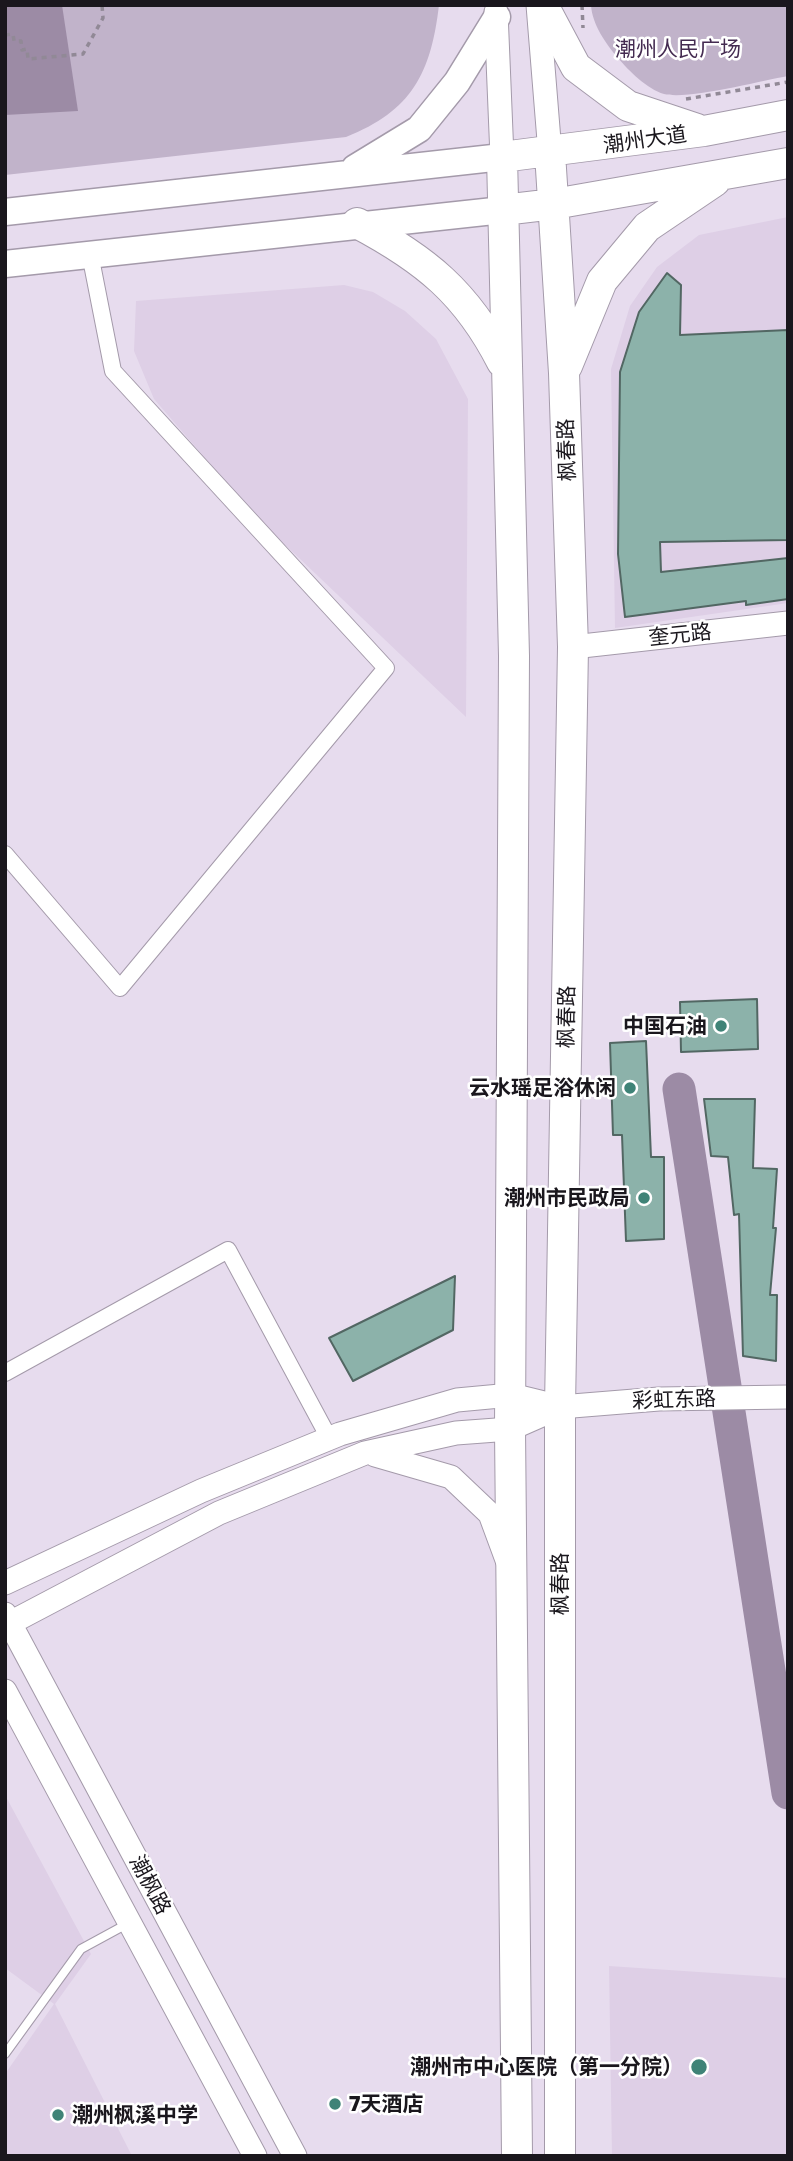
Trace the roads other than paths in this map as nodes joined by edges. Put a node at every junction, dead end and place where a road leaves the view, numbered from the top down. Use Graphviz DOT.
graph roads {
  1 [pos="538,5"];
  2 [pos="543,5"];
  3 [pos="496,11"];
  4 [pos="788,115"];
  5 [pos="704,131"];
  6 [pos="550,153"];
  7 [pos="502,157"];
  8 [pos="788,163"];
  9 [pos="348,172"];
  10 [pos="725,175"];
  11 [pos="554,204"];
  12 [pos="502,210"];
  13 [pos="5,212"];
  14 [pos="357,223"];
  15 [pos="90,254"];
  16 [pos="5,264"];
  17 [pos="507,371"];
  18 [pos="564,373"];
  19 [pos="788,623"];
  20 [pos="573,646"];
  21 [pos="5,854"];
  22 [pos="5,1373"];
  23 [pos="511,1395"];
  24 [pos="788,1397"];
  25 [pos="560,1407"];
  26 [pos="510,1429"];
  27 [pos="329,1438"];
  28 [pos="365,1453"];
  29 [pos="511,1573"];
  30 [pos="5,1583"];
  31 [pos="8,1618"];
  32 [pos="5,1691"];
  33 [pos="129,1923"];
  34 [pos="5,2054"];
  35 [pos="255,2156"];
  36 [pos="295,2156"];
  37 [pos="517,2156"];
  38 [pos="560,2156"];
  1 -- 6 [label="main road, 枫春路"];
  2 -- 5 [label="highway"];
  3 -- 7 [label="main road"];
  3 -- 9 [label="main road"];
  4 -- 5 [label="highway, 潮州大道"];
  5 -- 6 [label="highway, 潮州大道"];
  6 -- 7 [label="highway, 潮州大道"];
  6 -- 11 [label="highway, 枫春路"];
  7 -- 9 [label="main road"];
  7 -- 12 [label="highway"];
  8 -- 10 [label="highway"];
  9 -- 13 [label="main road"];
  10 -- 11 [label="highway"];
  10 -- 18 [label="highway"];
  11 -- 12 [label="highway"];
  11 -- 18 [label="highway, 枫春路"];
  12 -- 14 [label="main road"];
  12 -- 17 [label="highway"];
  14 -- 15 [label="main road"];
  14 -- 17 [label="highway"];
  15 -- 16 [label="main road"];
  15 -- 21 [label="street"];
  17 -- 23 [label="highway"];
  18 -- 20 [label="highway, 枫春路"];
  19 -- 20 [label="main road, 奎元路"];
  20 -- 25 [label="highway, 枫春路"];
  22 -- 27 [label="street"];
  23 -- 25 [label="main road"];
  23 -- 26 [label="highway"];
  23 -- 27 [label="main road"];
  24 -- 25 [label="main road, 彩虹东路"];
  25 -- 26 [label="main road"];
  25 -- 38 [label="highway, 枫春路"];
  26 -- 28 [label="main road"];
  26 -- 29 [label="highway"];
  27 -- 30 [label="main road"];
  28 -- 29 [label="main road"];
  28 -- 31 [label="main road"];
  29 -- 37 [label="highway"];
  31 -- 36 [label="main road, 潮枫路"];
  32 -- 33 [label="main road, 潮枫路"];
  33 -- 34 [label="lane"];
  33 -- 35 [label="main road, 潮枫路"];
}
